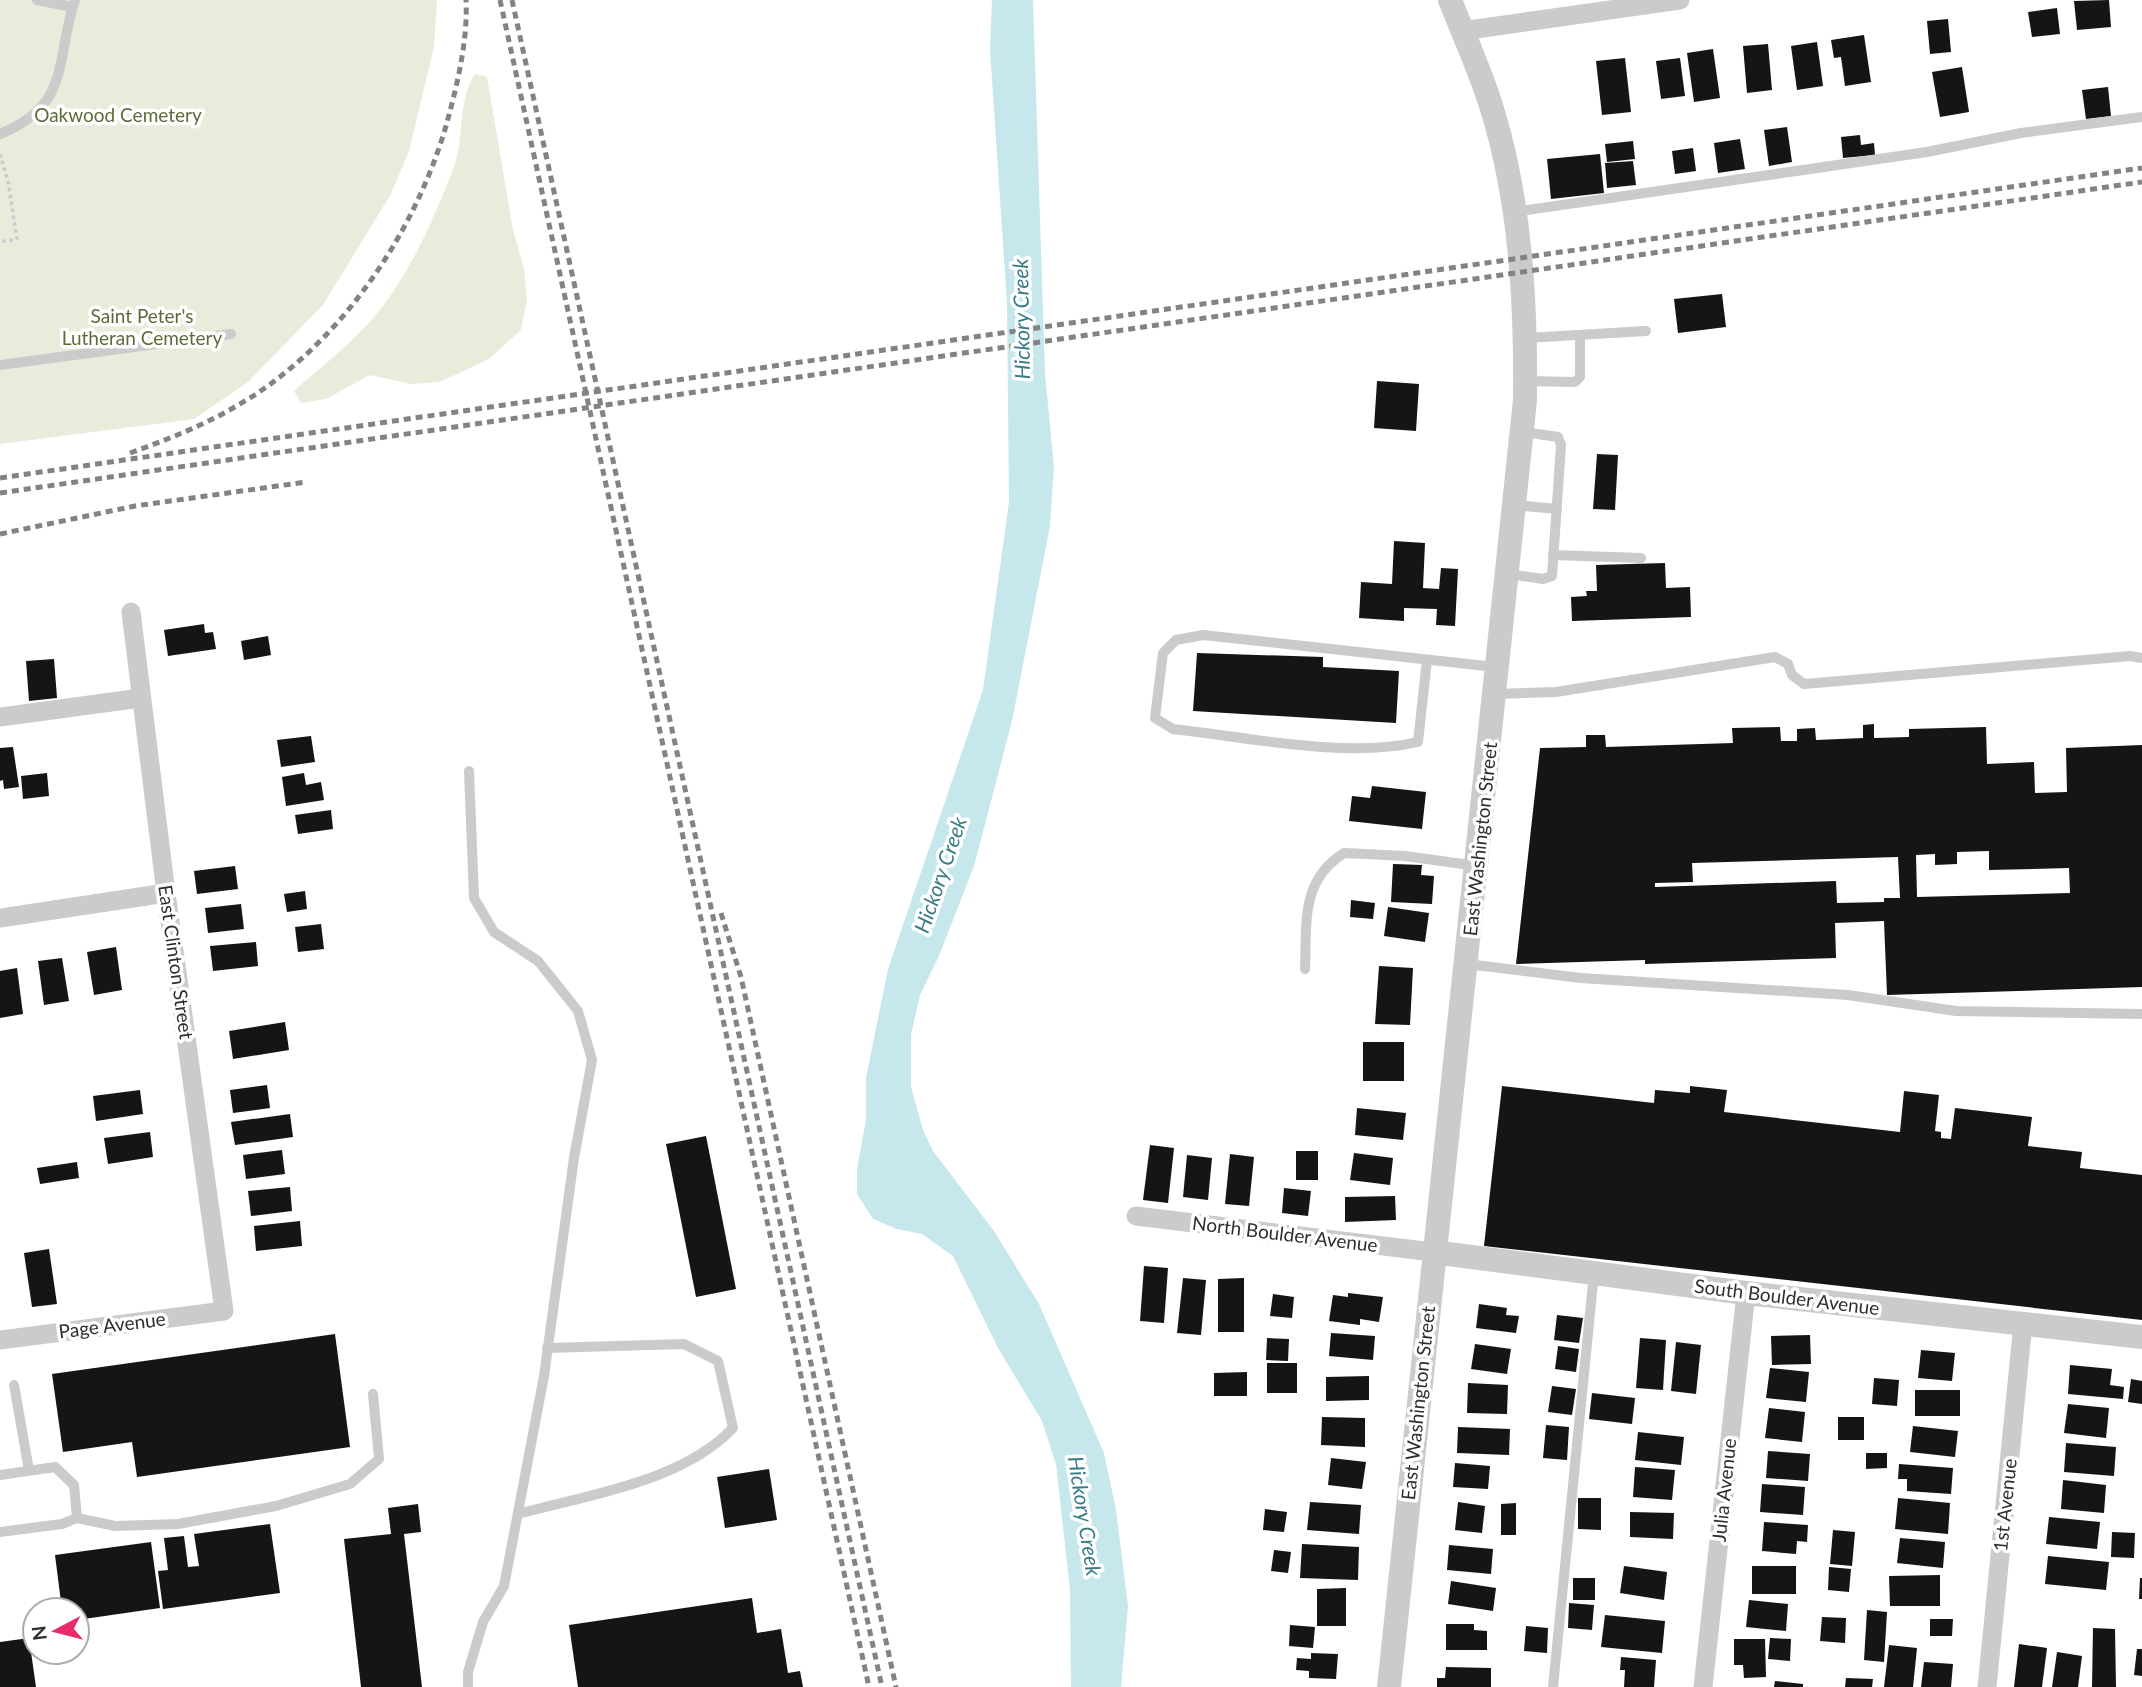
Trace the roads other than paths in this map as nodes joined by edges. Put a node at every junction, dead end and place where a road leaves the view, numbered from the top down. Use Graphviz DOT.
graph roads {
  1 [pos="37,0"];
  2 [pos="1450,0"];
  3 [pos="1680,0"];
  4 [pos="73,4"];
  5 [pos="1462,31"];
  6 [pos="2142,117"];
  7 [pos="0,134"];
  8 [pos="1513,212"];
  9 [pos="1646,331"];
  10 [pos="231,334"];
  11 [pos="1580,335"];
  12 [pos="1526,338"];
  13 [pos="0,365"];
  14 [pos="1525,381"];
  15 [pos="1522,431"];
  16 [pos="1514,505"];
  17 [pos="1556,509"];
  18 [pos="1553,555"];
  19 [pos="1641,558"];
  20 [pos="1507,574"];
  21 [pos="131,612"];
  22 [pos="2142,655"];
  23 [pos="1427,660"];
  24 [pos="1498,667"];
  25 [pos="1495,694"];
  26 [pos="141,698"];
  27 [pos="0,717"];
  28 [pos="469,771"];
  29 [pos="1478,866"];
  30 [pos="166,893"];
  31 [pos="0,918"];
  32 [pos="1466,964"];
  33 [pos="1305,969"];
  34 [pos="2142,1014"];
  35 [pos="1136,1216"];
  36 [pos="1433,1252"];
  37 [pos="1594,1273"];
  38 [pos="1746,1293"];
  39 [pos="225,1311"];
  40 [pos="2023,1323"];
  41 [pos="2142,1336"];
  42 [pos="0,1340"];
  43 [pos="547,1349"];
  44 [pos="14,1385"];
  45 [pos="373,1394"];
  46 [pos="29,1470"];
  47 [pos="0,1475"];
  48 [pos="518,1514"];
  49 [pos="78,1518"];
  50 [pos="0,1532"];
  51 [pos="468,1687"];
  52 [pos="1389,1687"];
  53 [pos="1553,1687"];
  54 [pos="1703,1687"];
  55 [pos="1987,1687"];
  1 -- 4 [label="lane"];
  2 -- 5 [label="street, East Washington Street"];
  3 -- 5 [label="street"];
  4 -- 7 [label="lane"];
  5 -- 8 [label="street, East Washington Street"];
  6 -- 8 [label="lane"];
  8 -- 12 [label="street, East Washington Street"];
  9 -- 11 [label="lane"];
  10 -- 13 [label="lane"];
  11 -- 12 [label="lane"];
  11 -- 14 [label="lane"];
  12 -- 14 [label="street, East Washington Street"];
  14 -- 15 [label="street, East Washington Street"];
  15 -- 16 [label="street, East Washington Street"];
  15 -- 17 [label="lane"];
  16 -- 17 [label="lane"];
  16 -- 20 [label="street, East Washington Street"];
  17 -- 18 [label="lane"];
  18 -- 19 [label="lane"];
  18 -- 20 [label="lane"];
  20 -- 24 [label="street, East Washington Street"];
  21 -- 26 [label="street, East Clinton Street"];
  22 -- 25 [label="lane"];
  23 -- 23 [label="lane"];
  23 -- 24 [label="lane"];
  24 -- 25 [label="street, East Washington Street"];
  25 -- 29 [label="street, East Washington Street"];
  26 -- 27 [label="street"];
  26 -- 30 [label="street, East Clinton Street"];
  28 -- 43 [label="lane"];
  29 -- 32 [label="street, East Washington Street"];
  29 -- 33 [label="lane"];
  30 -- 31 [label="street"];
  30 -- 39 [label="street, East Clinton Street"];
  32 -- 34 [label="lane"];
  32 -- 36 [label="street, East Washington Street"];
  35 -- 36 [label="street, North Boulder Avenue"];
  36 -- 37 [label="street, South Boulder Avenue"];
  36 -- 52 [label="street, East Washington Street"];
  37 -- 38 [label="street, South Boulder Avenue"];
  37 -- 53 [label="lane"];
  38 -- 40 [label="street, South Boulder Avenue"];
  38 -- 54 [label="street, Julia Avenue"];
  39 -- 42 [label="street, Page Avenue"];
  40 -- 41 [label="street, South Boulder Avenue"];
  40 -- 55 [label="street, 1st Avenue"];
  43 -- 48 [label="lane"];
  43 -- 48 [label="lane"];
  44 -- 46 [label="lane"];
  45 -- 49 [label="lane"];
  46 -- 47 [label="lane"];
  46 -- 49 [label="lane"];
  48 -- 51 [label="lane"];
  49 -- 50 [label="lane"];
}
